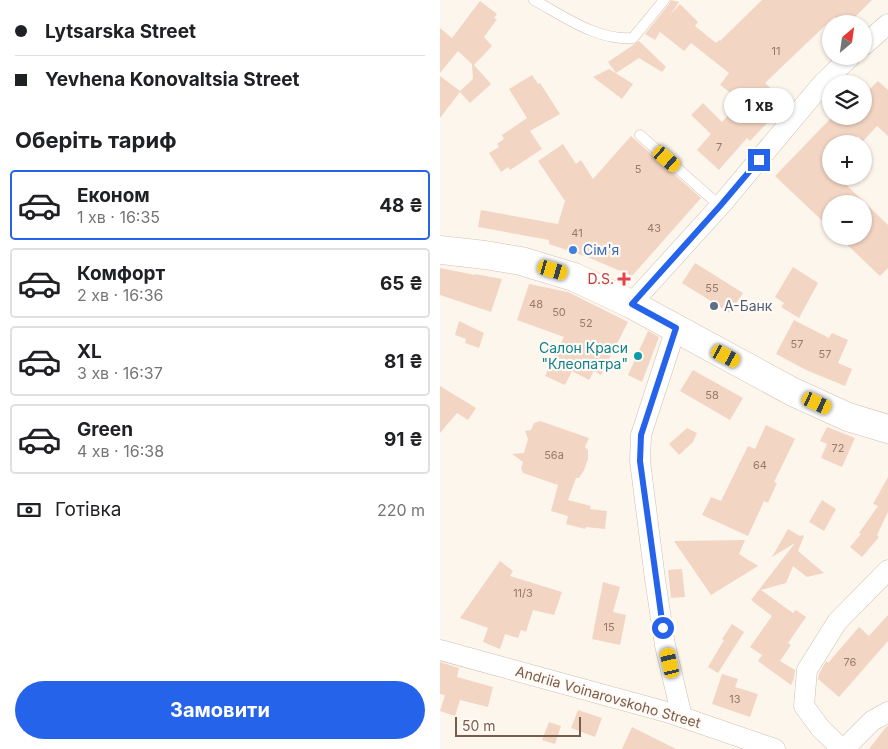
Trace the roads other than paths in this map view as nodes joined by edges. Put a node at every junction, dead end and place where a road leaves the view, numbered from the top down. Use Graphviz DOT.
graph roads {
  1 [pos="534,0"];
  2 [pos="664,0"];
  3 [pos="888,24"];
  4 [pos="872,38"];
  5 [pos="842,65"];
  6 [pos="640,135"];
  7 [pos="720,206"];
  8 [pos="440,250"];
  9 [pos="632,304"];
  10 [pos="676,328"];
  11 [pos="888,429"];
  12 [pos="888,570"];
  13 [pos="440,650"];
  14 [pos="888,712"];
  15 [pos="682,717"];
  16 [pos="776,749"];
  17 [pos="843,749"];
  1 -- 2 [label="lane"];
  3 -- 4 [label="street"];
  5 -- 7 [label="street"];
  6 -- 7 [label="lane"];
  7 -- 9 [label="street"];
  8 -- 9 [label="main road"];
  9 -- 10 [label="main road"];
  10 -- 11 [label="main road"];
  10 -- 15 [label="street"];
  12 -- 17 [label="street"];
  13 -- 15 [label="street, Andriia Voinarovskoho Street"];
  14 -- 17 [label="street"];
  15 -- 16 [label="street, Andriia Voinarovskoho Street"];
}
